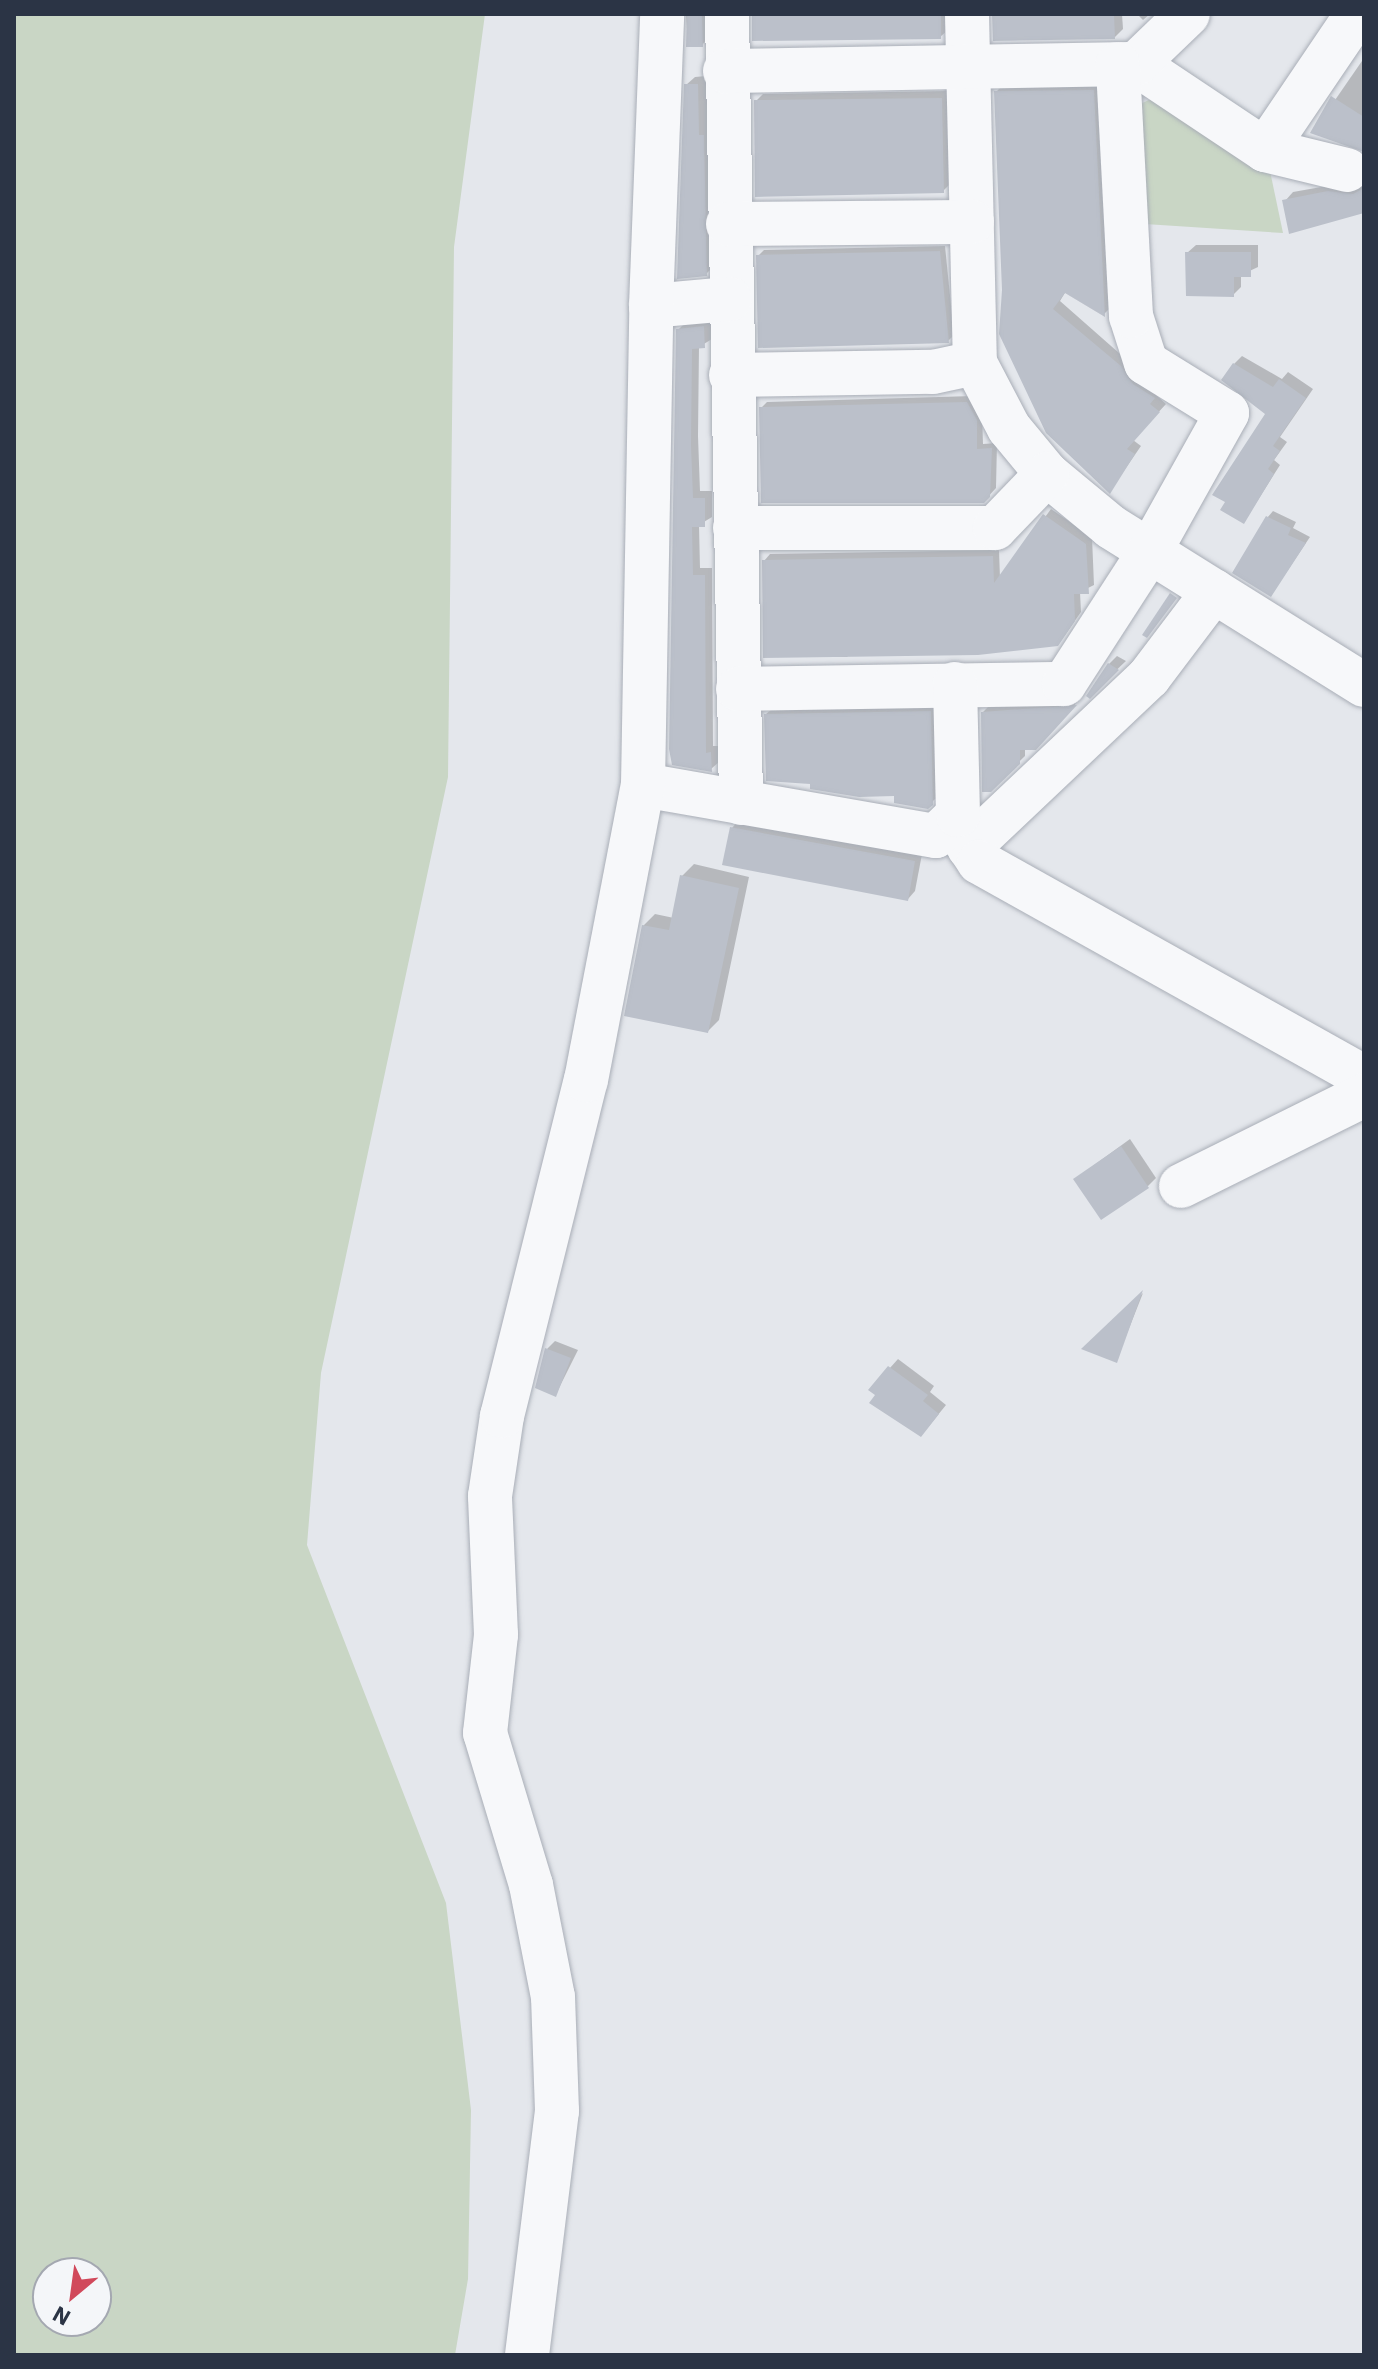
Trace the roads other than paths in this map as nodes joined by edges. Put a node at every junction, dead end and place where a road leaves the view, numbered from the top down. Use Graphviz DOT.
graph roads {
  1 [pos="662,14"];
  2 [pos="727,14"];
  3 [pos="967,14"];
  4 [pos="1188,14"];
  5 [pos="1357,14"];
  6 [pos="1127,64"];
  7 [pos="968,67"];
  8 [pos="725,71"];
  9 [pos="1265,150"];
  10 [pos="1347,170"];
  11 [pos="972,222"];
  12 [pos="728,224"];
  13 [pos="730,299"];
  14 [pos="651,306"];
  15 [pos="975,363"];
  16 [pos="731,375"];
  17 [pos="1047,474"];
  18 [pos="735,528"];
  19 [pos="1150,551"];
  20 [pos="1214,591"];
  21 [pos="955,684"];
  22 [pos="1364,685"];
  23 [pos="738,689"];
  24 [pos="643,785"];
  25 [pos="741,803"];
  26 [pos="953,842"];
  27 [pos="1364,1077"];
  28 [pos="1364,1095"];
  29 [pos="1181,1186"];
  30 [pos="527,2355"];
  1 -- 14 [label="street"];
  2 -- 8 [label="street"];
  3 -- 7 [label="street"];
  4 -- 6 [label="street"];
  5 -- 9 [label="street"];
  6 -- 7 [label="street"];
  6 -- 9 [label="street"];
  6 -- 19 [label="street"];
  7 -- 8 [label="street"];
  7 -- 11 [label="street"];
  8 -- 12 [label="street"];
  9 -- 10 [label="street"];
  11 -- 12 [label="street"];
  11 -- 15 [label="street"];
  12 -- 13 [label="street"];
  13 -- 14 [label="street"];
  13 -- 16 [label="street"];
  14 -- 24 [label="street"];
  15 -- 16 [label="street"];
  15 -- 17 [label="street"];
  16 -- 18 [label="street"];
  17 -- 18 [label="street"];
  17 -- 19 [label="street"];
  18 -- 23 [label="street"];
  19 -- 20 [label="street"];
  19 -- 21 [label="street"];
  20 -- 22 [label="street"];
  20 -- 26 [label="street"];
  21 -- 23 [label="street"];
  21 -- 26 [label="street"];
  23 -- 25 [label="street"];
  24 -- 25 [label="street"];
  24 -- 30 [label="street"];
  25 -- 26 [label="street"];
  26 -- 27 [label="street"];
  28 -- 29 [label="street"];
}
